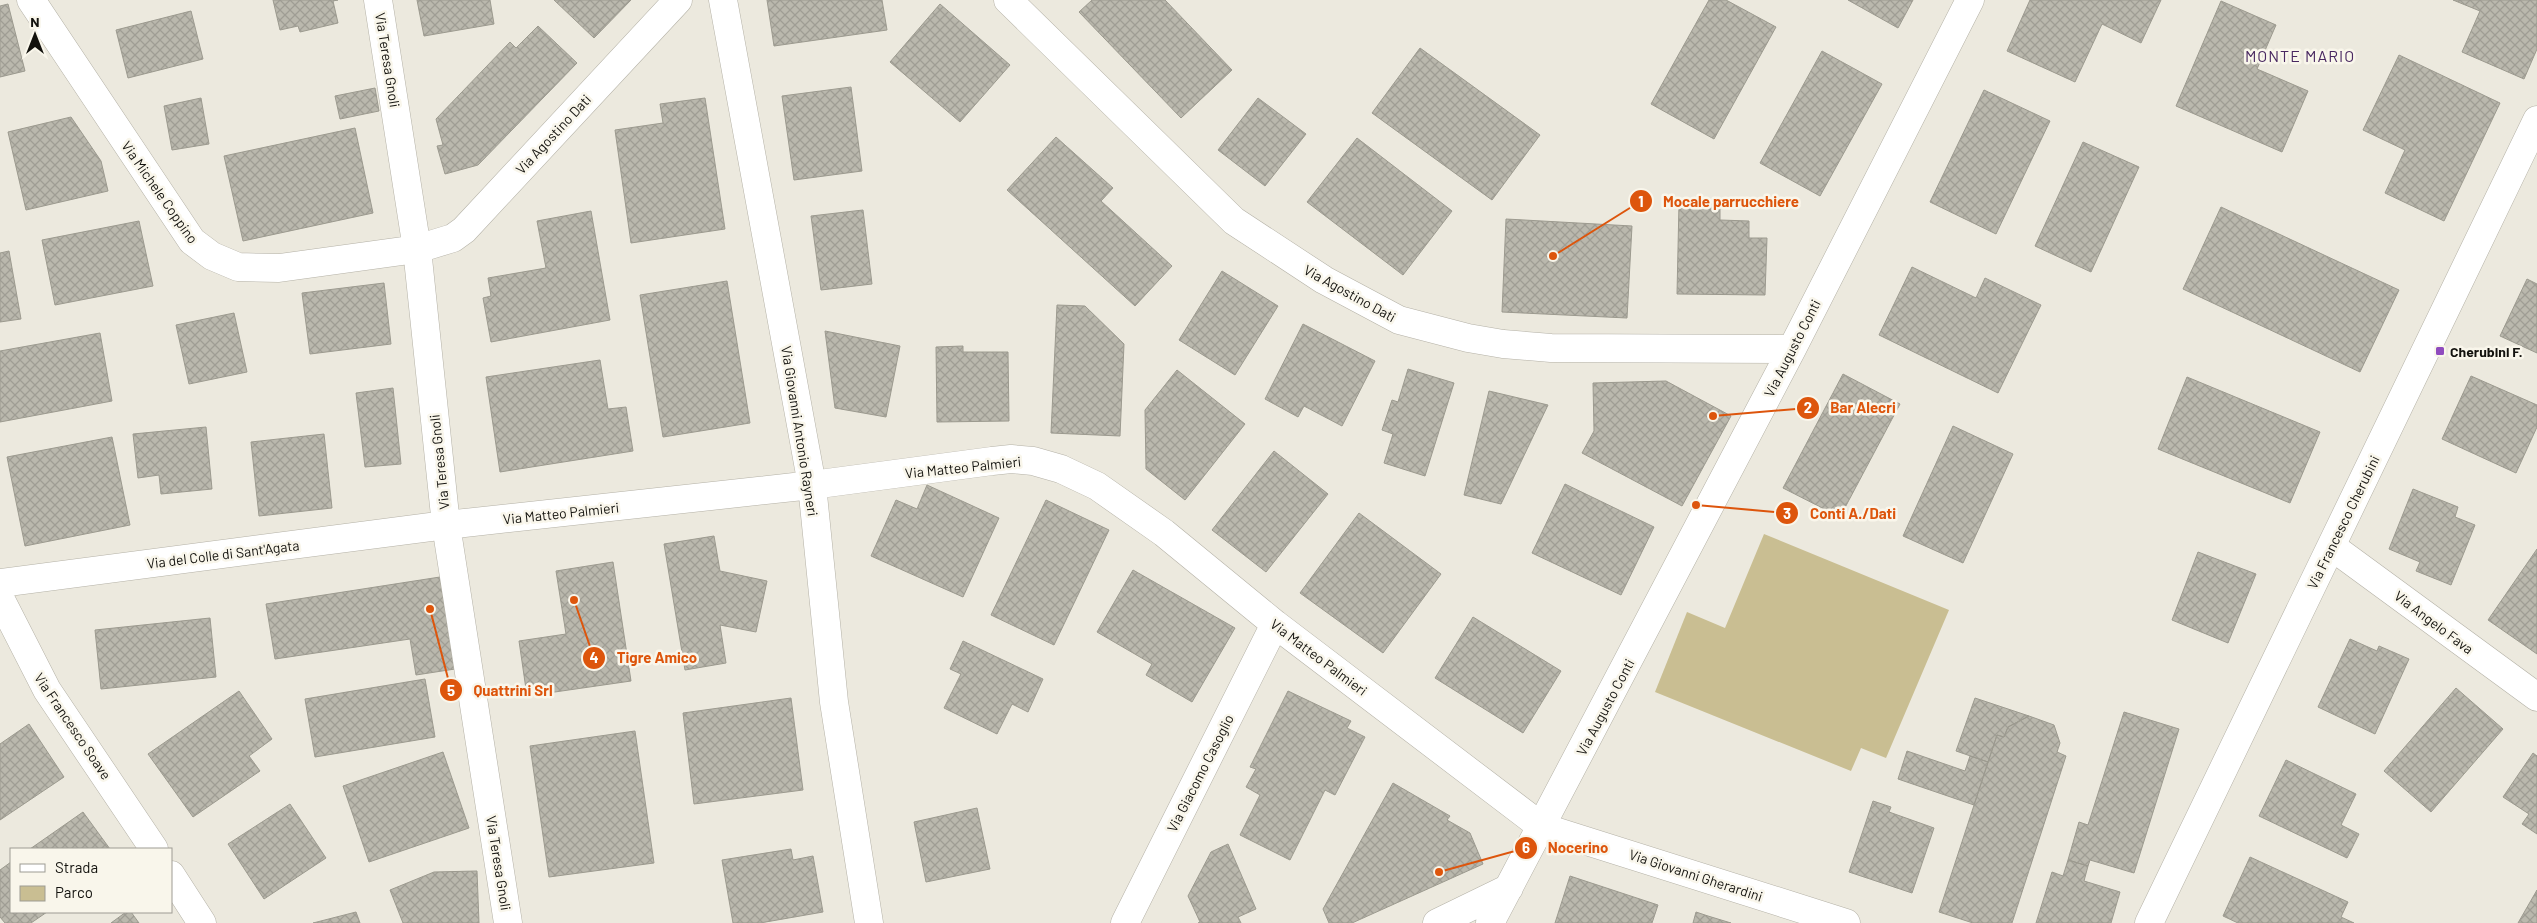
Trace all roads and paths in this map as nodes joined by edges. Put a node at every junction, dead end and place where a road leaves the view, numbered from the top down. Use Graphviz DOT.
graph roads {
  1 [pos="31,0"];
  2 [pos="378,0"];
  3 [pos="678,0"];
  4 [pos="723,0"];
  5 [pos="1008,0"];
  6 [pos="1970,0"];
  7 [pos="2537,120"];
  8 [pos="417,250"];
  9 [pos="1792,349"];
  10 [pos="812,485"];
  11 [pos="446,525"];
  12 [pos="2332,546"];
  13 [pos="0,583"];
  14 [pos="0,598"];
  15 [pos="1275,624"];
  16 [pos="2537,697"];
  17 [pos="1542,826"];
  18 [pos="153,848"];
  19 [pos="172,877"];
  20 [pos="1509,888"];
  21 [pos="1828,920"];
  22 [pos="202,923"];
  23 [pos="508,923"];
  24 [pos="870,923"];
  25 [pos="1125,923"];
  26 [pos="1437,923"];
  27 [pos="1490,923"];
  28 [pos="2149,923"];
  1 -- 8 [label="street, Via Michele Coppino"];
  2 -- 8 [label="street, Via Teresa Gnoli"];
  3 -- 8 [label="street, Via Agostino Dati"];
  4 -- 10 [label="street, Via Giovanni Antonio Rayneri"];
  5 -- 9 [label="street, Via Agostino Dati"];
  6 -- 9 [label="street, Via Augusto Conti"];
  7 -- 12 [label="street, Via Francesco Cherubini"];
  8 -- 11 [label="street, Via Teresa Gnoli"];
  9 -- 17 [label="street, Via Augusto Conti"];
  10 -- 11 [label="street, Via Matteo Palmieri"];
  10 -- 15 [label="street, Via Matteo Palmieri"];
  10 -- 24 [label="street, Via Giovanni Antonio Rayneri"];
  11 -- 13 [label="street, Via del Colle di Sant'Agata"];
  11 -- 23 [label="street, Via Teresa Gnoli"];
  12 -- 16 [label="street, Via Angelo Fava"];
  12 -- 28 [label="street, Via Francesco Cherubini"];
  14 -- 18 [label="street, Via Francesco Soave"];
  15 -- 17 [label="street, Via Matteo Palmieri"];
  15 -- 25 [label="street, Via Giacomo Casoglio"];
  17 -- 20 [label="street, Via Augusto Conti"];
  17 -- 21 [label="street, Via Giovanni Gherardini"];
  19 -- 22 [label="street"];
  20 -- 26 [label="street"];
  20 -- 27 [label="street, Via Augusto Conti"];
}
